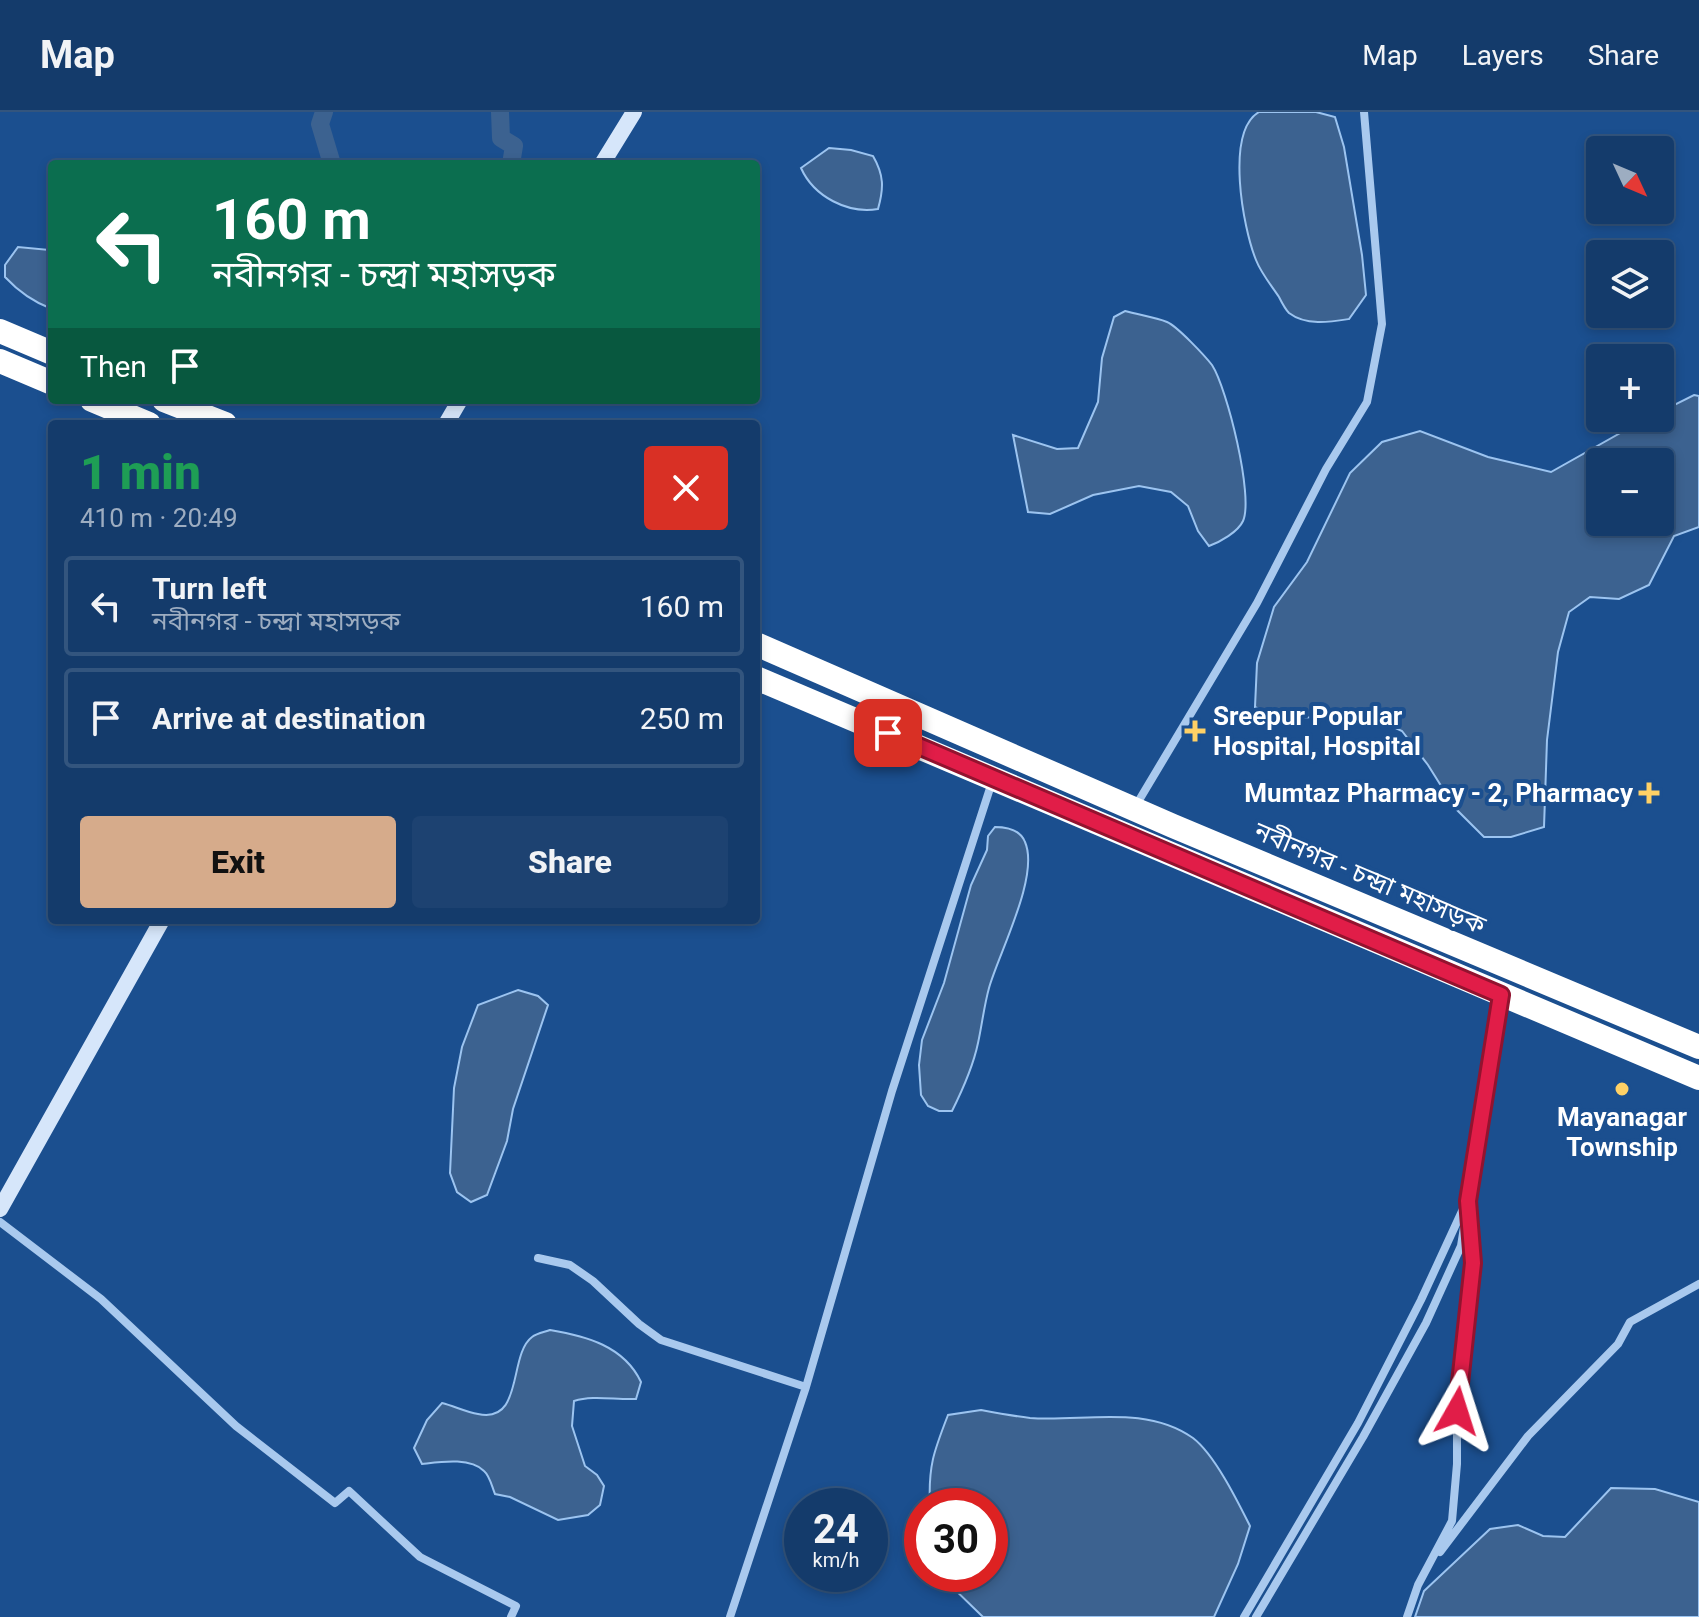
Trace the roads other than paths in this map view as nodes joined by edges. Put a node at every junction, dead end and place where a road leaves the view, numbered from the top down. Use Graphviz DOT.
graph roads {
  1 [pos="634,112"];
  2 [pos="1364,112"];
  3 [pos="604,160"];
  4 [pos="0,331"];
  5 [pos="48,351"];
  6 [pos="0,361"];
  7 [pos="48,381"];
  8 [pos="102,404"];
  9 [pos="174,404"];
  10 [pos="140,420"];
  11 [pos="215,420"];
  12 [pos="760,646"];
  13 [pos="760,680"];
  14 [pos="994,777"];
  15 [pos="1134,809"];
  16 [pos="160,924"];
  17 [pos="1501,995"];
  18 [pos="1699,1047"];
  19 [pos="1699,1078"];
  20 [pos="1468,1201"];
  21 [pos="0,1209"];
  22 [pos="0,1222"];
  23 [pos="538,1258"];
  24 [pos="1699,1284"];
  25 [pos="806,1387"];
  26 [pos="1421,1578"];
  27 [pos="511,1617"];
  28 [pos="730,1617"];
  29 [pos="1244,1617"];
  30 [pos="1256,1617"];
  31 [pos="1407,1617"];
  1 -- 3 [label="street"];
  2 -- 15 [label="street"];
  4 -- 5 [label="highway"];
  6 -- 7 [label="highway"];
  8 -- 10 [label="highway"];
  9 -- 11 [label="highway"];
  12 -- 15 [label="highway, নবীনগর - চন্দ্রা মহাসড়ক"];
  13 -- 14 [label="highway"];
  14 -- 17 [label="highway"];
  14 -- 25 [label="street"];
  15 -- 18 [label="highway, নবীনগর - চন্দ্রা মহাসড়ক"];
  16 -- 21 [label="street"];
  17 -- 19 [label="highway"];
  17 -- 20 [label="street"];
  20 -- 26 [label="street"];
  20 -- 29 [label="street"];
  20 -- 30 [label="street"];
  22 -- 27 [label="street"];
  23 -- 25 [label="street"];
  24 -- 26 [label="street"];
  25 -- 28 [label="street"];
  26 -- 31 [label="street"];
}
